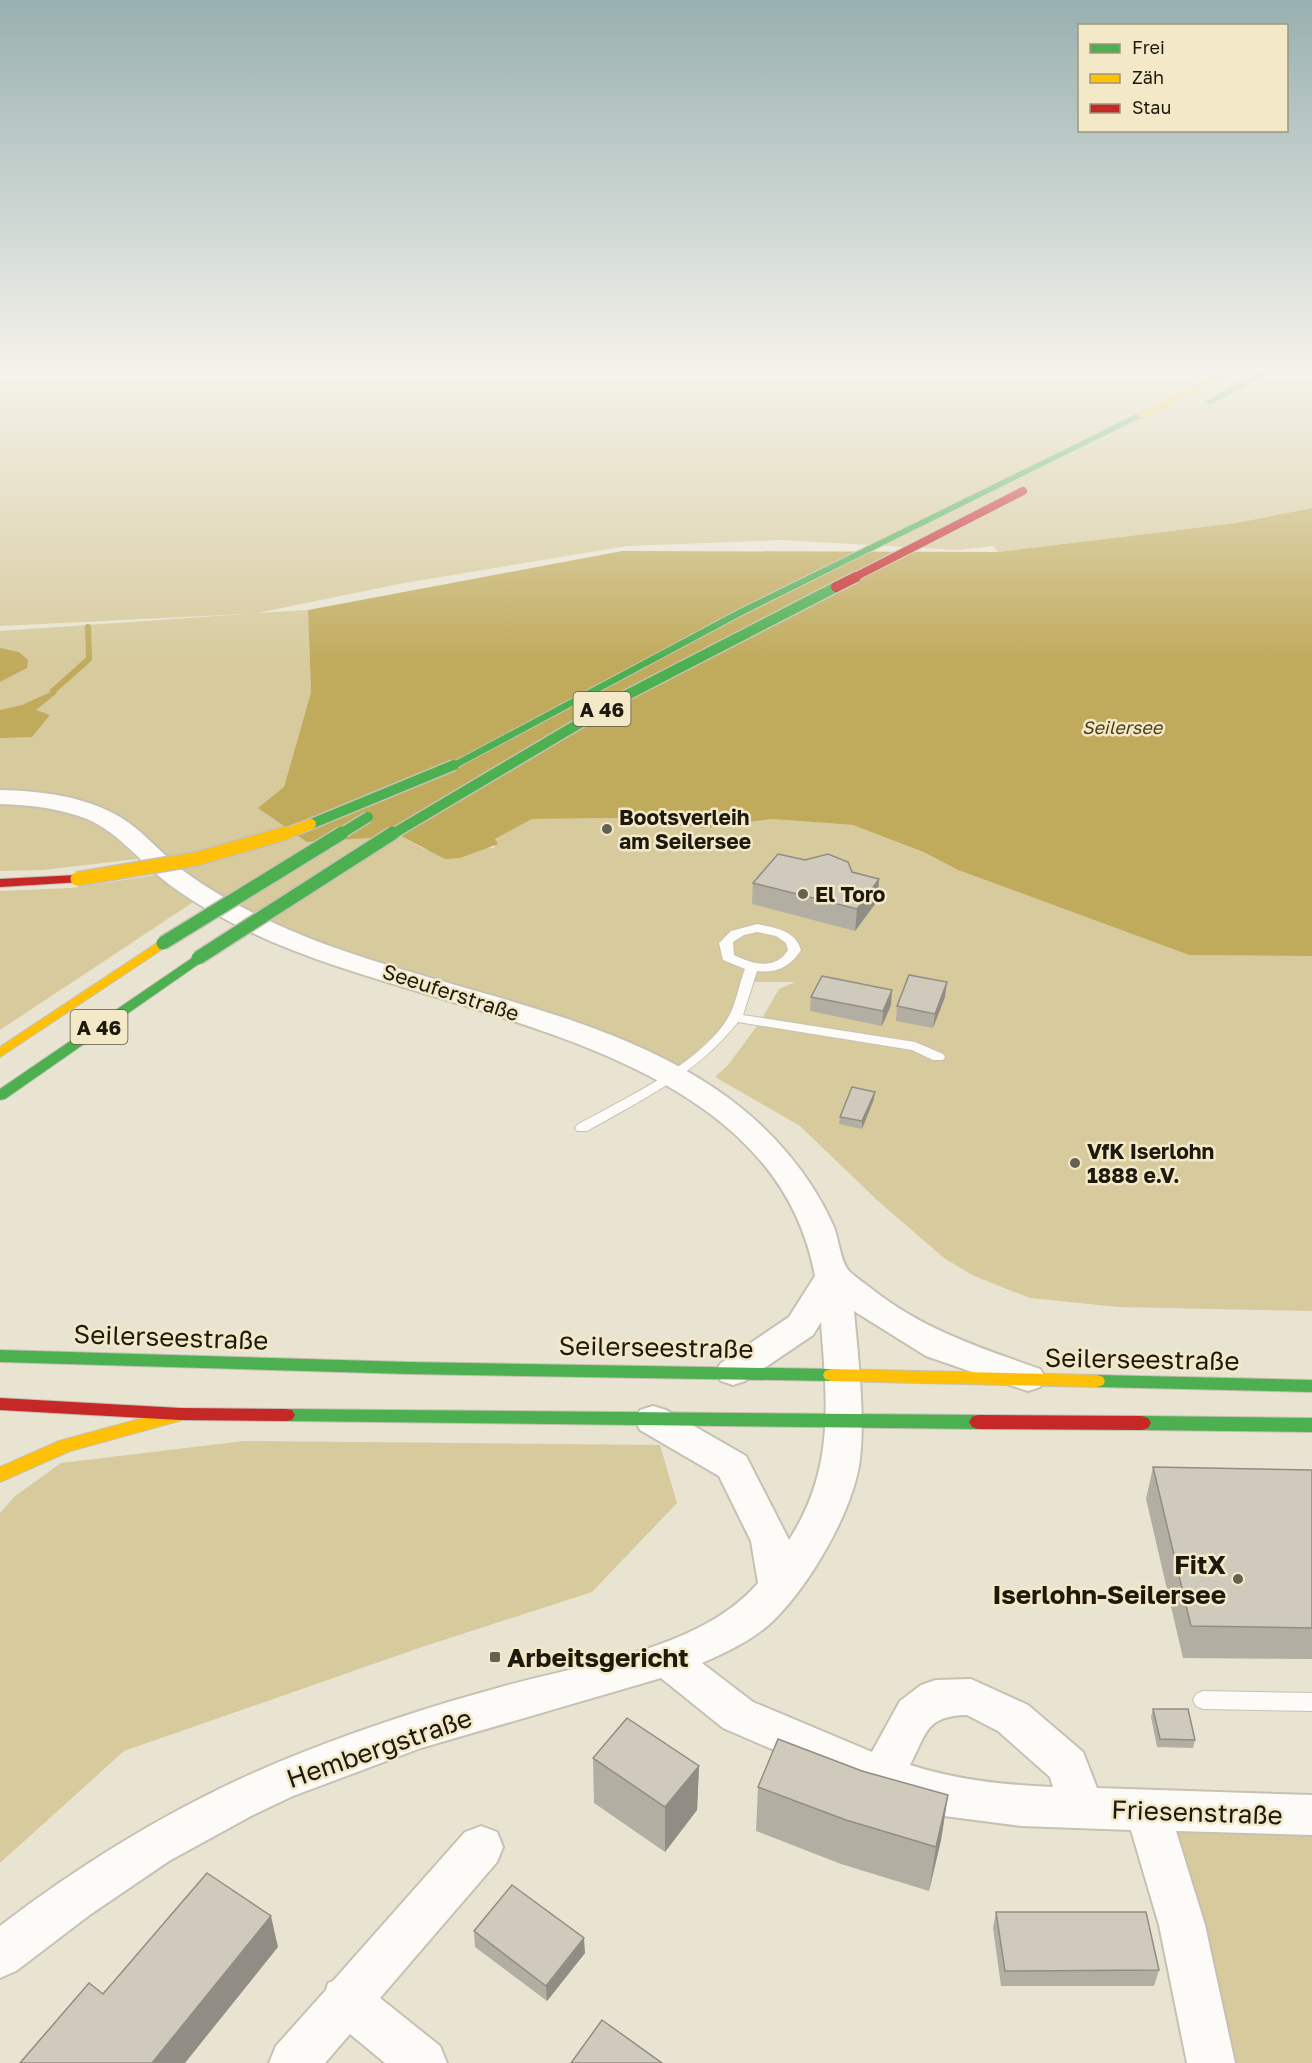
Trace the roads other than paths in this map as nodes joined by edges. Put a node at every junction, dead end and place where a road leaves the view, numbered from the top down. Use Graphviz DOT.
graph roads {
  1 [pos="1025,469"];
  2 [pos="1029,489"];
  3 [pos="454,765"];
  4 [pos="0,797"];
  5 [pos="0,883"];
  6 [pos="752,967"];
  7 [pos="735,1018"];
  8 [pos="0,1053"];
  9 [pos="938,1057"];
  10 [pos="674,1074"];
  11 [pos="0,1096"];
  12 [pos="582,1128"];
  13 [pos="832,1275"];
  14 [pos="0,1356"];
  15 [pos="733,1372"];
  16 [pos="840,1376"];
  17 [pos="1040,1382"];
  18 [pos="1312,1386"];
  19 [pos="0,1404"];
  20 [pos="180,1414"];
  21 [pos="652,1420"];
  22 [pos="842,1420"];
  23 [pos="1312,1425"];
  24 [pos="0,1474"];
  25 [pos="778,1586"];
  26 [pos="667,1659"];
  27 [pos="1203,1700"];
  28 [pos="1312,1702"];
  29 [pos="882,1776"];
  30 [pos="1082,1809"];
  31 [pos="1149,1812"];
  32 [pos="1312,1815"];
  33 [pos="481,1847"];
  34 [pos="0,1955"];
  35 [pos="345,2000"];
  36 [pos="293,2063"];
  37 [pos="423,2063"];
  38 [pos="1211,2063"];
  1 -- 3 [label="main road, A 46"];
  2 -- 11 [label="main road, A 46, bridge"];
  3 -- 5 [label="main road, bridge"];
  3 -- 8 [label="main road, A 46, bridge"];
  4 -- 10 [label="street, Seeuferstraße"];
  6 -- 6 [label="lane"];
  6 -- 7 [label="lane"];
  7 -- 9 [label="lane"];
  7 -- 10 [label="lane"];
  10 -- 12 [label="lane"];
  10 -- 13 [label="street, Seeuferstraße"];
  13 -- 15 [label="street"];
  13 -- 16 [label="street, Seeuferstraße"];
  13 -- 17 [label="street"];
  14 -- 15 [label="main road, Seilerseestraße"];
  15 -- 16 [label="main road, Seilerseestraße"];
  16 -- 17 [label="main road, Seilerseestraße"];
  16 -- 22 [label="street, Seeuferstraße"];
  17 -- 18 [label="main road, Seilerseestraße"];
  19 -- 20 [label="main road"];
  20 -- 21 [label="main road"];
  20 -- 24 [label="main road"];
  21 -- 22 [label="main road"];
  21 -- 25 [label="street"];
  22 -- 23 [label="main road"];
  22 -- 25 [label="street, Hembergstraße"];
  25 -- 26 [label="street, Hembergstraße"];
  26 -- 29 [label="street, Friesenstraße"];
  26 -- 34 [label="street, Hembergstraße"];
  27 -- 28 [label="lane"];
  29 -- 30 [label="street, Friesenstraße"];
  29 -- 30 [label="street, Friesenstraße"];
  30 -- 31 [label="street, Friesenstraße"];
  31 -- 32 [label="street, Friesenstraße"];
  31 -- 38 [label="street"];
  33 -- 35 [label="street"];
  35 -- 36 [label="street"];
  35 -- 37 [label="street"];
}
